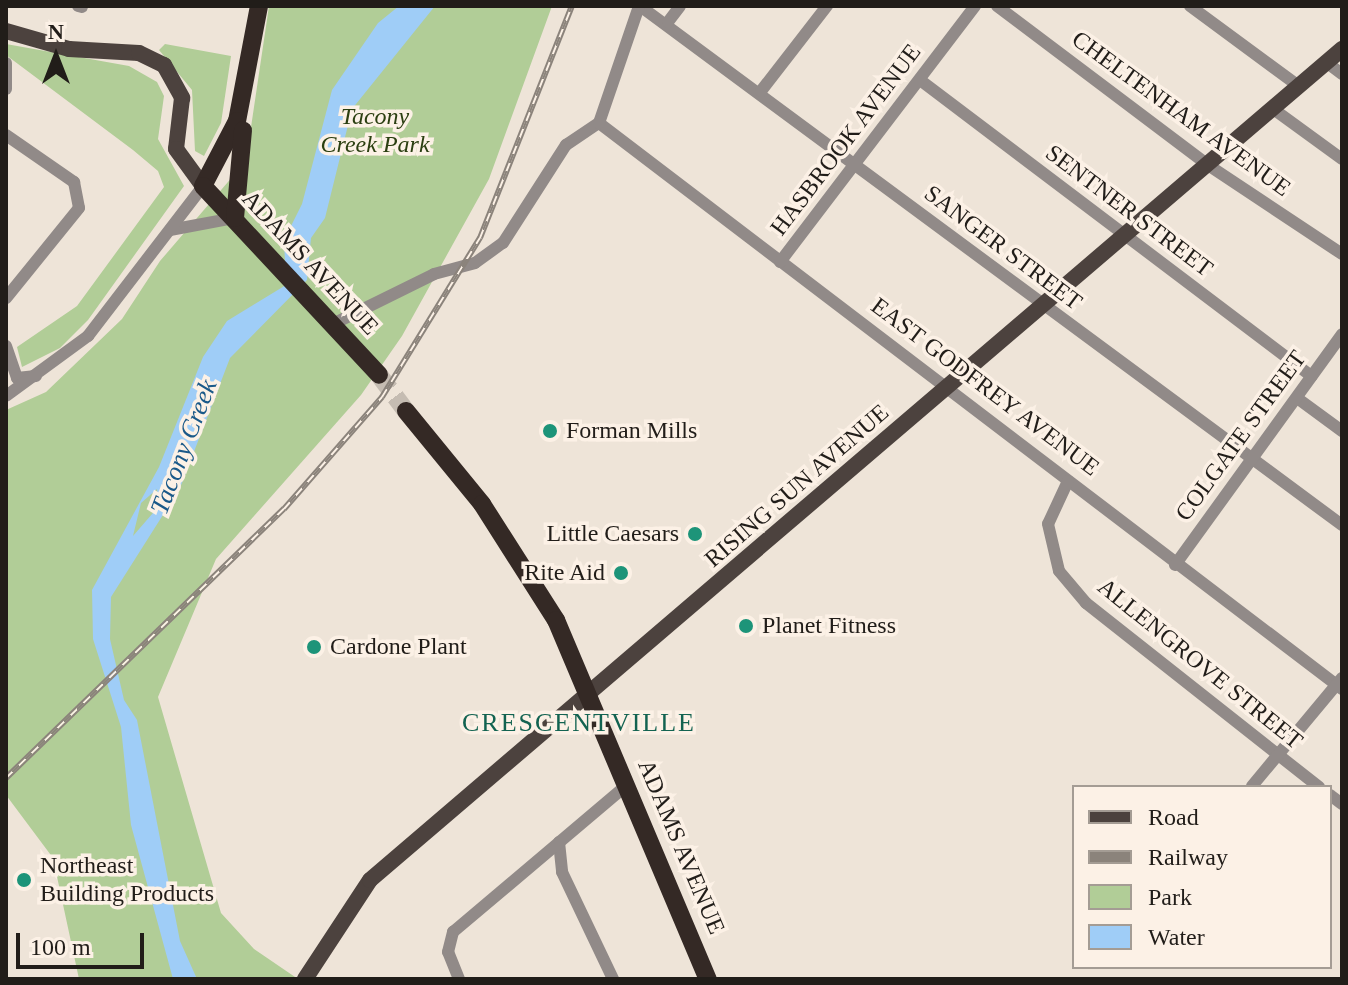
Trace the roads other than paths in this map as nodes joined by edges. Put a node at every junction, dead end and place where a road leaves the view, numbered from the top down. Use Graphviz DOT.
graph roads {
  1 [pos="259,6"];
  2 [pos="640,6"];
  3 [pos="680,6"];
  4 [pos="827,6"];
  5 [pos="975,6"];
  6 [pos="997,6"];
  7 [pos="1190,6"];
  8 [pos="668,22"];
  9 [pos="6,31"];
  10 [pos="253,46"];
  11 [pos="1342,49"];
  12 [pos="1326,62"];
  13 [pos="6,63"];
  14 [pos="1342,74"];
  15 [pos="920,80"];
  16 [pos="1297,85"];
  17 [pos="6,89"];
  18 [pos="761,91"];
  19 [pos="1272,108"];
  20 [pos="599,123"];
  21 [pos="6,135"];
  22 [pos="1342,159"];
  23 [pos="855,164"];
  24 [pos="1208,165"];
  25 [pos="203,186"];
  26 [pos="235,218"];
  27 [pos="170,230"];
  28 [pos="1126,236"];
  29 [pos="1342,254"];
  30 [pos="780,262"];
  31 [pos="6,298"];
  32 [pos="1043,306"];
  33 [pos="335,323"];
  34 [pos="1340,340"];
  35 [pos="6,346"];
  36 [pos="379,375"];
  37 [pos="40,376"];
  38 [pos="1312,376"];
  39 [pos="947,388"];
  40 [pos="6,396"];
  41 [pos="1297,398"];
  42 [pos="406,411"];
  43 [pos="1342,431"];
  44 [pos="1249,459"];
  45 [pos="1068,481"];
  46 [pos="1342,525"];
  47 [pos="1175,565"];
  48 [pos="1340,684"];
  49 [pos="590,696"];
  50 [pos="1278,755"];
  51 [pos="628,784"];
  52 [pos="1253,785"];
  53 [pos="1316,785"];
  54 [pos="559,842"];
  55 [pos="533,865"];
  56 [pos="562,872"];
  57 [pos="305,979"];
  58 [pos="459,979"];
  59 [pos="613,979"];
  60 [pos="708,979"];
  1 -- 10 [label="highway"];
  2 -- 8 [label="street, SANGER STREET"];
  2 -- 20 [label="street"];
  3 -- 8 [label="street"];
  4 -- 18 [label="street"];
  5 -- 15 [label="street, HASBROOK AVENUE"];
  6 -- 24 [label="street, CHELTENHAM AVENUE"];
  7 -- 16 [label="street"];
  8 -- 18 [label="street, SANGER STREET"];
  9 -- 25 [label="main road"];
  10 -- 25 [label="highway"];
  10 -- 26 [label="highway"];
  11 -- 12 [label="main road, RISING SUN AVENUE"];
  12 -- 14 [label="street"];
  12 -- 16 [label="main road, RISING SUN AVENUE"];
  13 -- 17 [label="street"];
  15 -- 23 [label="street, HASBROOK AVENUE"];
  15 -- 28 [label="street, SENTNER STREET"];
  16 -- 19 [label="main road, RISING SUN AVENUE"];
  18 -- 23 [label="street, SANGER STREET"];
  19 -- 22 [label="street"];
  19 -- 24 [label="main road, RISING SUN AVENUE"];
  20 -- 30 [label="street, EAST GODFREY AVENUE"];
  20 -- 33 [label="street"];
  21 -- 31 [label="street"];
  23 -- 30 [label="street, HASBROOK AVENUE"];
  23 -- 32 [label="street, SANGER STREET"];
  24 -- 28 [label="main road, RISING SUN AVENUE"];
  24 -- 29 [label="street, CHELTENHAM AVENUE"];
  25 -- 26 [label="highway, ADAMS AVENUE"];
  25 -- 27 [label="street"];
  26 -- 27 [label="street"];
  26 -- 33 [label="highway, ADAMS AVENUE"];
  27 -- 37 [label="street"];
  28 -- 32 [label="main road, RISING SUN AVENUE"];
  28 -- 38 [label="street, SENTNER STREET"];
  30 -- 39 [label="street, EAST GODFREY AVENUE"];
  32 -- 39 [label="main road, RISING SUN AVENUE"];
  32 -- 44 [label="street, SANGER STREET"];
  33 -- 36 [label="highway, ADAMS AVENUE"];
  34 -- 38 [label="street, COLGATE STREET"];
  35 -- 37 [label="street"];
  37 -- 40 [label="street"];
  38 -- 41 [label="street, COLGATE STREET"];
  39 -- 45 [label="street, EAST GODFREY AVENUE"];
  39 -- 49 [label="main road, RISING SUN AVENUE"];
  41 -- 43 [label="street"];
  41 -- 44 [label="street, COLGATE STREET"];
  42 -- 49 [label="highway, ADAMS AVENUE"];
  44 -- 46 [label="street, SANGER STREET"];
  44 -- 47 [label="street, COLGATE STREET"];
  45 -- 47 [label="street, EAST GODFREY AVENUE"];
  45 -- 50 [label="street, ALLENGROVE STREET"];
  47 -- 48 [label="street, EAST GODFREY AVENUE"];
  48 -- 50 [label="street"];
  49 -- 51 [label="highway, ADAMS AVENUE"];
  49 -- 57 [label="main road, RISING SUN AVENUE"];
  50 -- 52 [label="street"];
  50 -- 53 [label="street, ALLENGROVE STREET"];
  51 -- 54 [label="street"];
  51 -- 60 [label="highway, ADAMS AVENUE"];
  54 -- 55 [label="street"];
  54 -- 56 [label="street"];
  55 -- 56 [label="street"];
  55 -- 58 [label="street"];
  56 -- 59 [label="street"];
}
